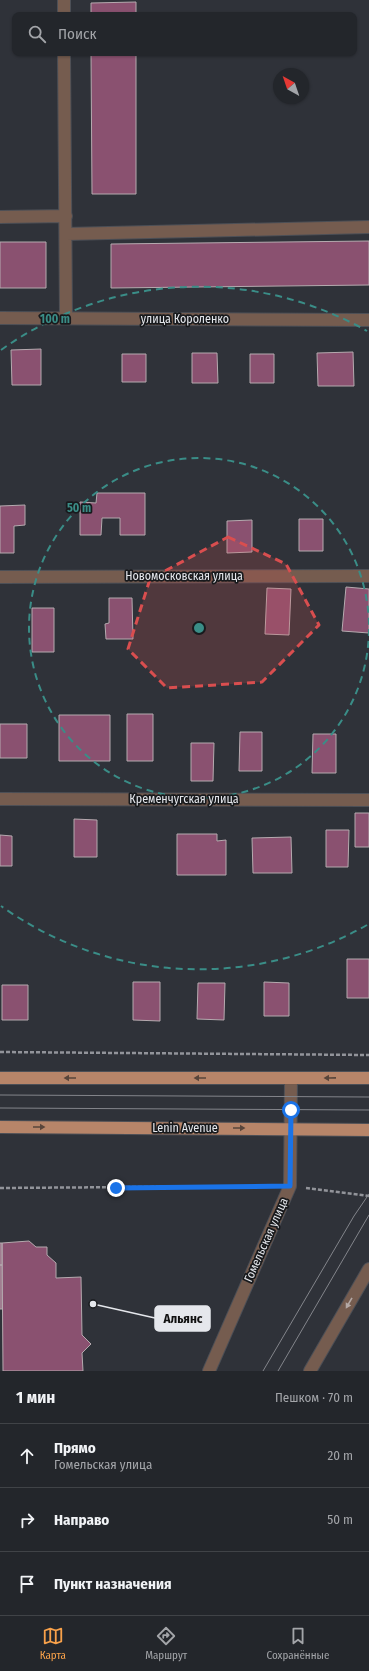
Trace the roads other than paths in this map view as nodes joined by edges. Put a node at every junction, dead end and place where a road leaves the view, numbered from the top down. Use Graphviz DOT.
graph roads {
  1 [pos="64,0"];
  2 [pos="64,12"];
  3 [pos="64,56"];
  4 [pos="66,216"];
  5 [pos="0,217"];
  6 [pos="369,227"];
  7 [pos="66,234"];
  8 [pos="0,318"];
  9 [pos="66,318"];
  10 [pos="369,320"];
  11 [pos="369,576"];
  12 [pos="0,577"];
  13 [pos="0,799"];
  14 [pos="369,800"];
  15 [pos="0,1078"];
  16 [pos="291,1078"];
  17 [pos="369,1078"];
  18 [pos="0,1127"];
  19 [pos="291,1128"];
  20 [pos="369,1130"];
  21 [pos="369,1269"];
  22 [pos="209,1371"];
  23 [pos="310,1371"];
  1 -- 2 [label="street"];
  3 -- 4 [label="street"];
  4 -- 5 [label="street"];
  4 -- 7 [label="street"];
  6 -- 7 [label="street"];
  7 -- 9 [label="street"];
  8 -- 9 [label="street, улица Короленко"];
  9 -- 10 [label="street, улица Короленко"];
  11 -- 12 [label="street, Новомосковская улица"];
  13 -- 14 [label="street, Кременчугская улица"];
  16 -- 15 [label="main road, one-way"];
  17 -- 16 [label="main road, one-way"];
  16 -- 19 [label="street, Гомельская улица"];
  18 -- 19 [label="main road, Lenin Avenue, one-way"];
  19 -- 20 [label="main road, Lenin Avenue"];
  19 -- 22 [label="street, Гомельская улица"];
  21 -- 23 [label="street, one-way"];
}
